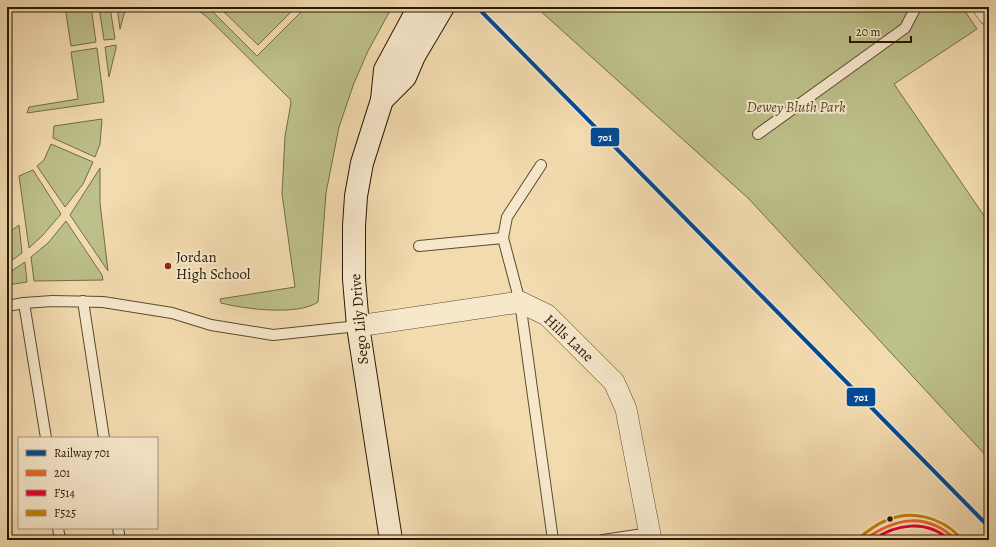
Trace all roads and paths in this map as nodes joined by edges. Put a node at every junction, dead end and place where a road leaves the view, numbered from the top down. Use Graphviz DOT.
graph roads {
  1 [pos="419,7"];
  2 [pos="443,7"];
  3 [pos="916,7"];
  4 [pos="983,7"];
  5 [pos="989,15"];
  6 [pos="382,100"];
  7 [pos="758,134"];
  8 [pos="542,164"];
  9 [pos="503,238"];
  10 [pos="419,246"];
  11 [pos="83,301"];
  12 [pos="24,302"];
  13 [pos="520,302"];
  14 [pos="7,306"];
  15 [pos="358,326"];
  16 [pos="46,437"];
  17 [pos="104,437"];
  18 [pos="58,529"];
  19 [pos="118,529"];
  20 [pos="650,536"];
  21 [pos="60,540"];
  22 [pos="120,540"];
  23 [pos="391,540"];
  24 [pos="553,540"];
  25 [pos="603,540"];
  26 [pos="864,540"];
  27 [pos="956,540"];
  1 -- 6 [label="main road, Sego Lily Drive"];
  2 -- 6 [label="main road, Sego Lily Drive"];
  3 -- 7 [label="lane"];
  4 -- 5 [label="street"];
  6 -- 15 [label="main road, Sego Lily Drive"];
  8 -- 9 [label="lane"];
  9 -- 10 [label="lane"];
  9 -- 13 [label="lane"];
  11 -- 12 [label="lane"];
  11 -- 15 [label="lane"];
  11 -- 17 [label="lane"];
  12 -- 14 [label="lane"];
  12 -- 16 [label="lane"];
  13 -- 15 [label="street"];
  13 -- 20 [label="street, Hills Lane"];
  13 -- 24 [label="lane"];
  15 -- 23 [label="main road, Sego Lily Drive"];
  18 -- 21 [label="lane"];
  19 -- 22 [label="lane"];
  20 -- 25 [label="lane"];
  26 -- 27 [label="lane"];
}
